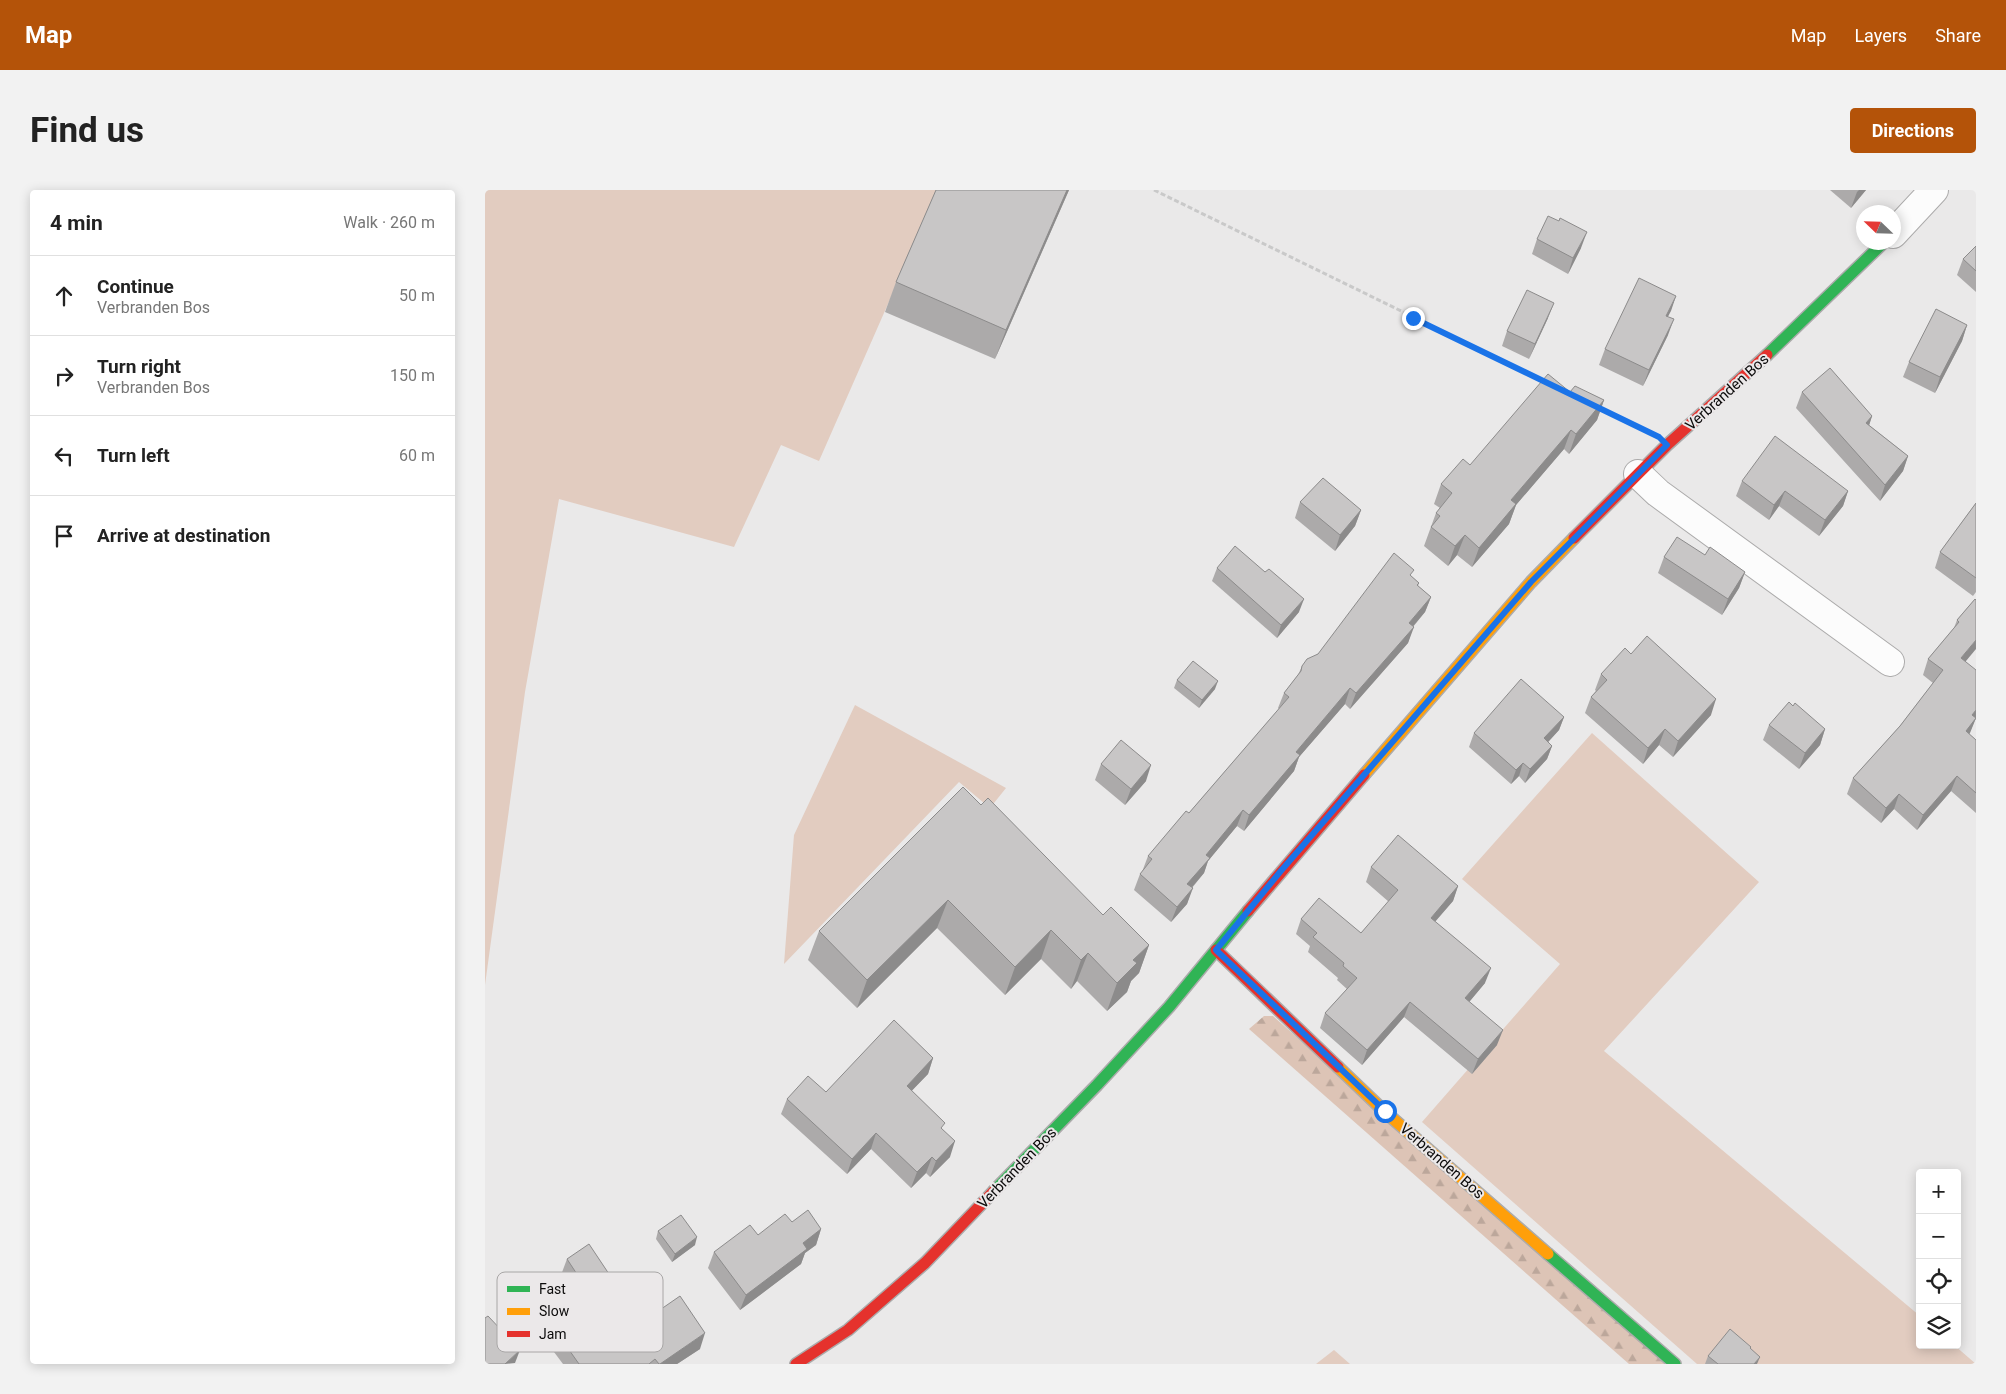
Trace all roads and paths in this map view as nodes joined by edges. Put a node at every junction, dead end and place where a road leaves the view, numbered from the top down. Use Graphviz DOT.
graph roads {
  1 [pos="1154,190"];
  2 [pos="1934,190"];
  3 [pos="1901,225"];
  4 [pos="1876,250"];
  5 [pos="1554,386"];
  6 [pos="1598,407"];
  7 [pos="1667,445"];
  8 [pos="1638,474"];
  9 [pos="1889,662"];
  10 [pos="1216,950"];
  11 [pos="796,1364"];
  12 [pos="1675,1364"];
  1 -- 5 [label="path"];
  2 -- 3 [label="street"];
  4 -- 7 [label="street, Verbranden Bos"];
  6 -- 7 [label="path"];
  7 -- 8 [label="street, Verbranden Bos"];
  8 -- 9 [label="street"];
  8 -- 10 [label="street, Verbranden Bos"];
  10 -- 11 [label="street, Verbranden Bos"];
  10 -- 12 [label="street, Verbranden Bos"];
}
